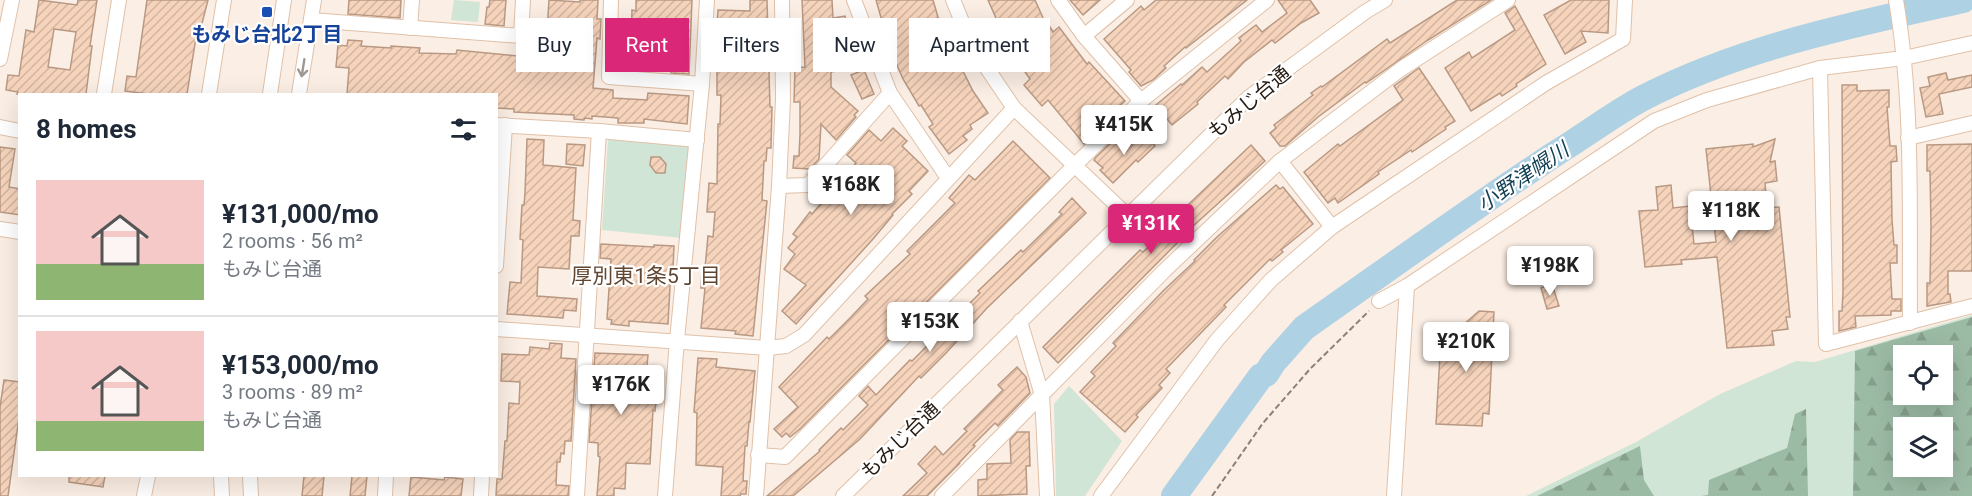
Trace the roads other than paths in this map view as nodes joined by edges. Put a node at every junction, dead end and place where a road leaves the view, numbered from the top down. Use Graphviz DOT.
graph roads {
  1 [pos="12,0"];
  2 [pos="119,0"];
  3 [pos="224,0"];
  4 [pos="284,0"];
  5 [pos="314,0"];
  6 [pos="412,0"];
  7 [pos="523,0"];
  8 [pos="611,0"];
  9 [pos="707,0"];
  10 [pos="782,0"];
  11 [pos="854,0"];
  12 [pos="954,0"];
  13 [pos="1058,0"];
  14 [pos="1127,0"];
  15 [pos="1267,0"];
  16 [pos="1385,0"];
  17 [pos="1508,0"];
  18 [pos="1625,0"];
  19 [pos="1896,0"];
  20 [pos="311,20"];
  21 [pos="410,27"];
  22 [pos="1084,36"];
  23 [pos="1972,43"];
  24 [pos="1904,58"];
  25 [pos="0,59"];
  26 [pos="1820,68"];
  27 [pos="702,84"];
  28 [pos="105,93"];
  29 [pos="209,93"];
  30 [pos="270,93"];
  31 [pos="299,93"];
  32 [pos="890,93"];
  33 [pos="1141,101"];
  34 [pos="1014,108"];
  35 [pos="1972,123"];
  36 [pos="501,125"];
  37 [pos="0,127"];
  38 [pos="18,131"];
  39 [pos="599,131"];
  40 [pos="1908,138"];
  41 [pos="697,140"];
  42 [pos="1280,161"];
  43 [pos="1074,166"];
  44 [pos="948,178"];
  45 [pos="779,186"];
  46 [pos="498,210"];
  47 [pos="1128,215"];
  48 [pos="1332,227"];
  49 [pos="0,232"];
  50 [pos="18,232"];
  51 [pos="1407,286"];
  52 [pos="1379,302"];
  53 [pos="1972,306"];
  54 [pos="1020,321"];
  55 [pos="1910,323"];
  56 [pos="498,329"];
  57 [pos="586,334"];
  58 [pos="677,340"];
  59 [pos="766,348"];
  60 [pos="1042,395"];
  61 [pos="758,455"];
  62 [pos="148,477"];
  63 [pos="221,477"];
  64 [pos="250,477"];
  65 [pos="386,477"];
  66 [pos="482,477"];
  67 [pos="948,493"];
  68 [pos="144,496"];
  69 [pos="222,496"];
  70 [pos="251,496"];
  71 [pos="385,496"];
  72 [pos="481,496"];
  73 [pos="576,496"];
  74 [pos="665,496"];
  75 [pos="756,496"];
  76 [pos="843,496"];
  77 [pos="1047,496"];
  78 [pos="1101,496"];
  79 [pos="1394,496"];
  1 -- 25 [label="street"];
  2 -- 28 [label="street"];
  3 -- 29 [label="street"];
  4 -- 30 [label="street"];
  5 -- 20 [label="street"];
  6 -- 21 [label="street"];
  7 -- 21 [label="street"];
  8 -- 27 [label="street"];
  9 -- 27 [label="street"];
  10 -- 45 [label="street"];
  11 -- 32 [label="street"];
  12 -- 34 [label="street"];
  13 -- 22 [label="street"];
  14 -- 22 [label="street"];
  15 -- 33 [label="street"];
  16 -- 47 [label="street, もみじ台通"];
  17 -- 42 [label="street"];
  18 -- 48 [label="street"];
  19 -- 24 [label="street"];
  20 -- 21 [label="street"];
  20 -- 31 [label="street, one-way"];
  22 -- 33 [label="street"];
  23 -- 24 [label="street"];
  24 -- 26 [label="street"];
  24 -- 40 [label="street"];
  26 -- 51 [label="street"];
  26 -- 55 [label="street"];
  27 -- 41 [label="street"];
  32 -- 44 [label="street"];
  32 -- 45 [label="street"];
  33 -- 43 [label="street"];
  34 -- 43 [label="street"];
  34 -- 44 [label="street"];
  35 -- 40 [label="street"];
  36 -- 39 [label="street"];
  36 -- 46 [label="street"];
  37 -- 38 [label="street"];
  39 -- 41 [label="street"];
  39 -- 57 [label="street"];
  40 -- 55 [label="street"];
  41 -- 58 [label="street"];
  42 -- 48 [label="street"];
  42 -- 60 [label="street"];
  43 -- 47 [label="street"];
  43 -- 61 [label="street"];
  44 -- 59 [label="street"];
  45 -- 59 [label="street"];
  47 -- 54 [label="street, もみじ台通"];
  48 -- 78 [label="street"];
  49 -- 50 [label="street"];
  51 -- 52 [label="street"];
  51 -- 79 [label="street"];
  53 -- 55 [label="street"];
  54 -- 60 [label="street"];
  54 -- 76 [label="street, もみじ台通"];
  56 -- 57 [label="street"];
  57 -- 58 [label="street"];
  57 -- 73 [label="street"];
  58 -- 59 [label="street"];
  58 -- 74 [label="street"];
  59 -- 61 [label="street"];
  60 -- 67 [label="street"];
  60 -- 77 [label="street"];
  61 -- 75 [label="street"];
  62 -- 68 [label="street"];
  63 -- 69 [label="street"];
  64 -- 70 [label="street"];
  65 -- 71 [label="street"];
  66 -- 72 [label="street"];
}
